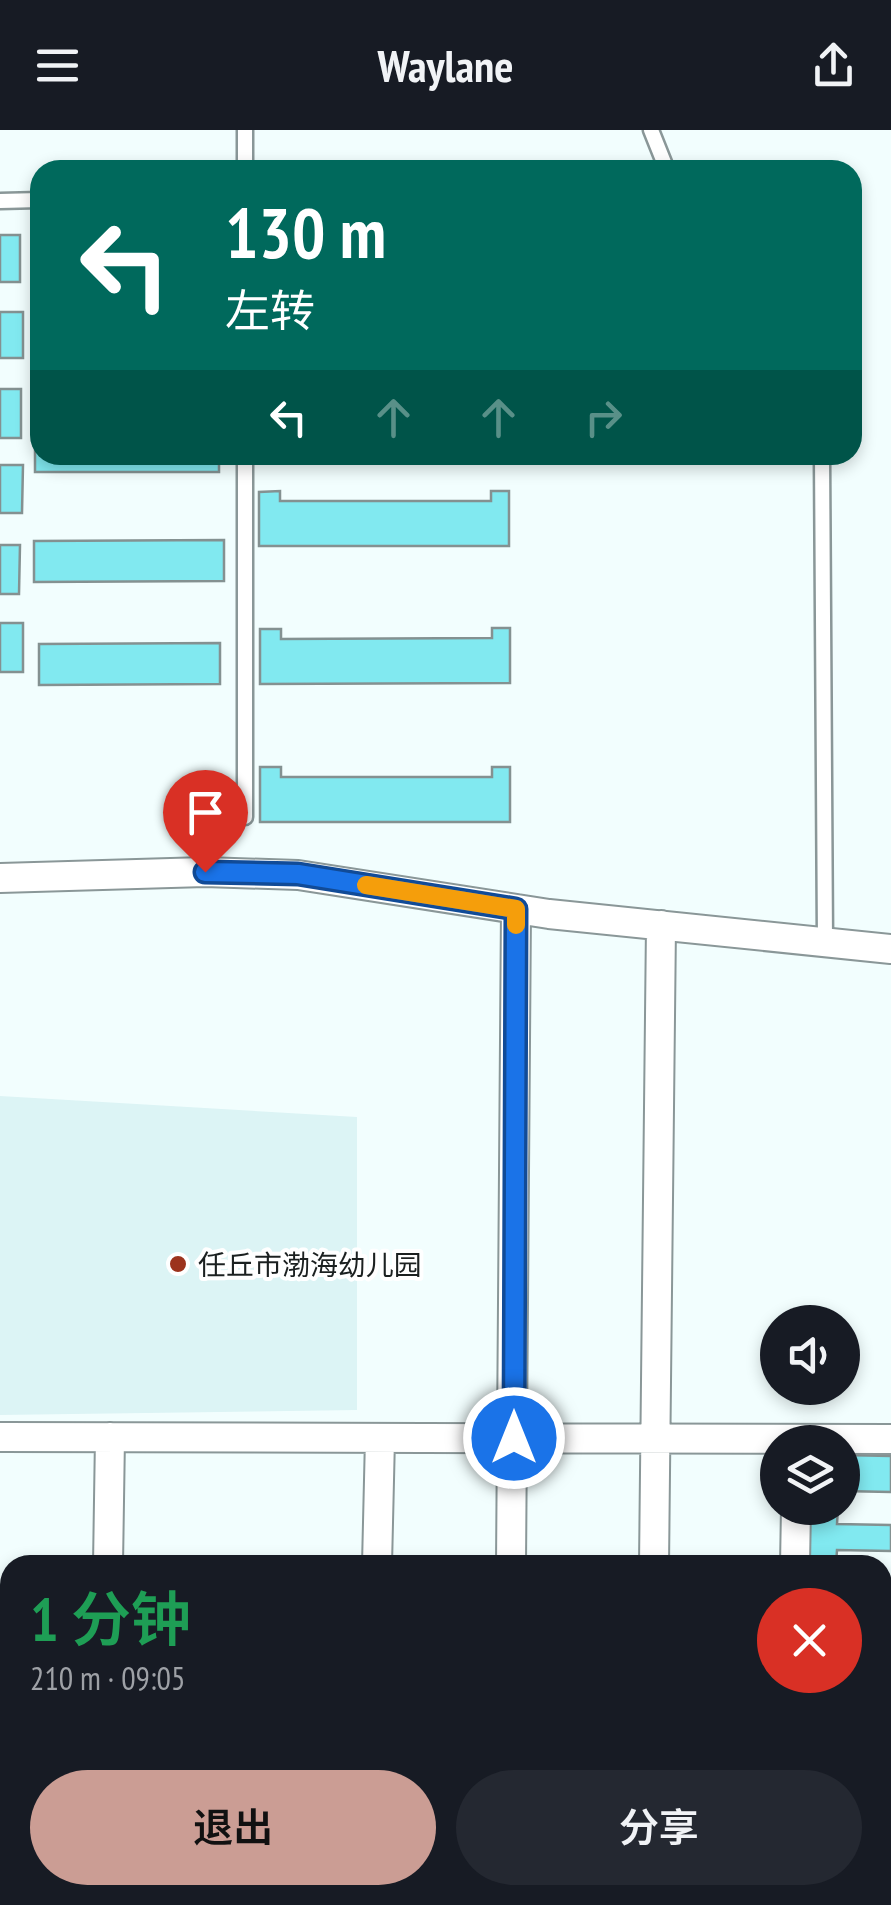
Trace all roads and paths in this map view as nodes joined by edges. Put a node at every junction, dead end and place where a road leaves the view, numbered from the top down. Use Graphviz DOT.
graph roads {
  1 [pos="245,130"];
  2 [pos="651,130"];
  3 [pos="245,160"];
  4 [pos="663,160"];
  5 [pos="30,200"];
  6 [pos="0,201"];
  7 [pos="245,465"];
  8 [pos="822,465"];
  9 [pos="244,816"];
  10 [pos="0,878"];
  11 [pos="516,909"];
  12 [pos="661,925"];
  13 [pos="825,942"];
  14 [pos="891,949"];
  15 [pos="0,1437"];
  16 [pos="110,1437"];
  17 [pos="380,1438"];
  18 [pos="514,1438"];
  19 [pos="656,1438"];
  20 [pos="760,1440"];
  21 [pos="860,1440"];
  22 [pos="891,1440"];
  23 [pos="796,1525"];
  24 [pos="108,1555"];
  25 [pos="377,1555"];
  26 [pos="511,1555"];
  27 [pos="654,1555"];
  28 [pos="795,1555"];
  1 -- 3 [label="lane"];
  2 -- 4 [label="lane"];
  5 -- 6 [label="lane"];
  7 -- 9 [label="lane"];
  8 -- 13 [label="lane"];
  10 -- 11 [label="street"];
  11 -- 12 [label="street"];
  11 -- 18 [label="street"];
  12 -- 13 [label="street"];
  12 -- 19 [label="street"];
  13 -- 14 [label="street"];
  15 -- 16 [label="street"];
  16 -- 17 [label="street"];
  16 -- 24 [label="street"];
  17 -- 18 [label="street"];
  17 -- 25 [label="street"];
  18 -- 19 [label="street"];
  18 -- 26 [label="street"];
  19 -- 20 [label="street"];
  19 -- 27 [label="street"];
  21 -- 22 [label="street"];
  23 -- 28 [label="street"];
}
